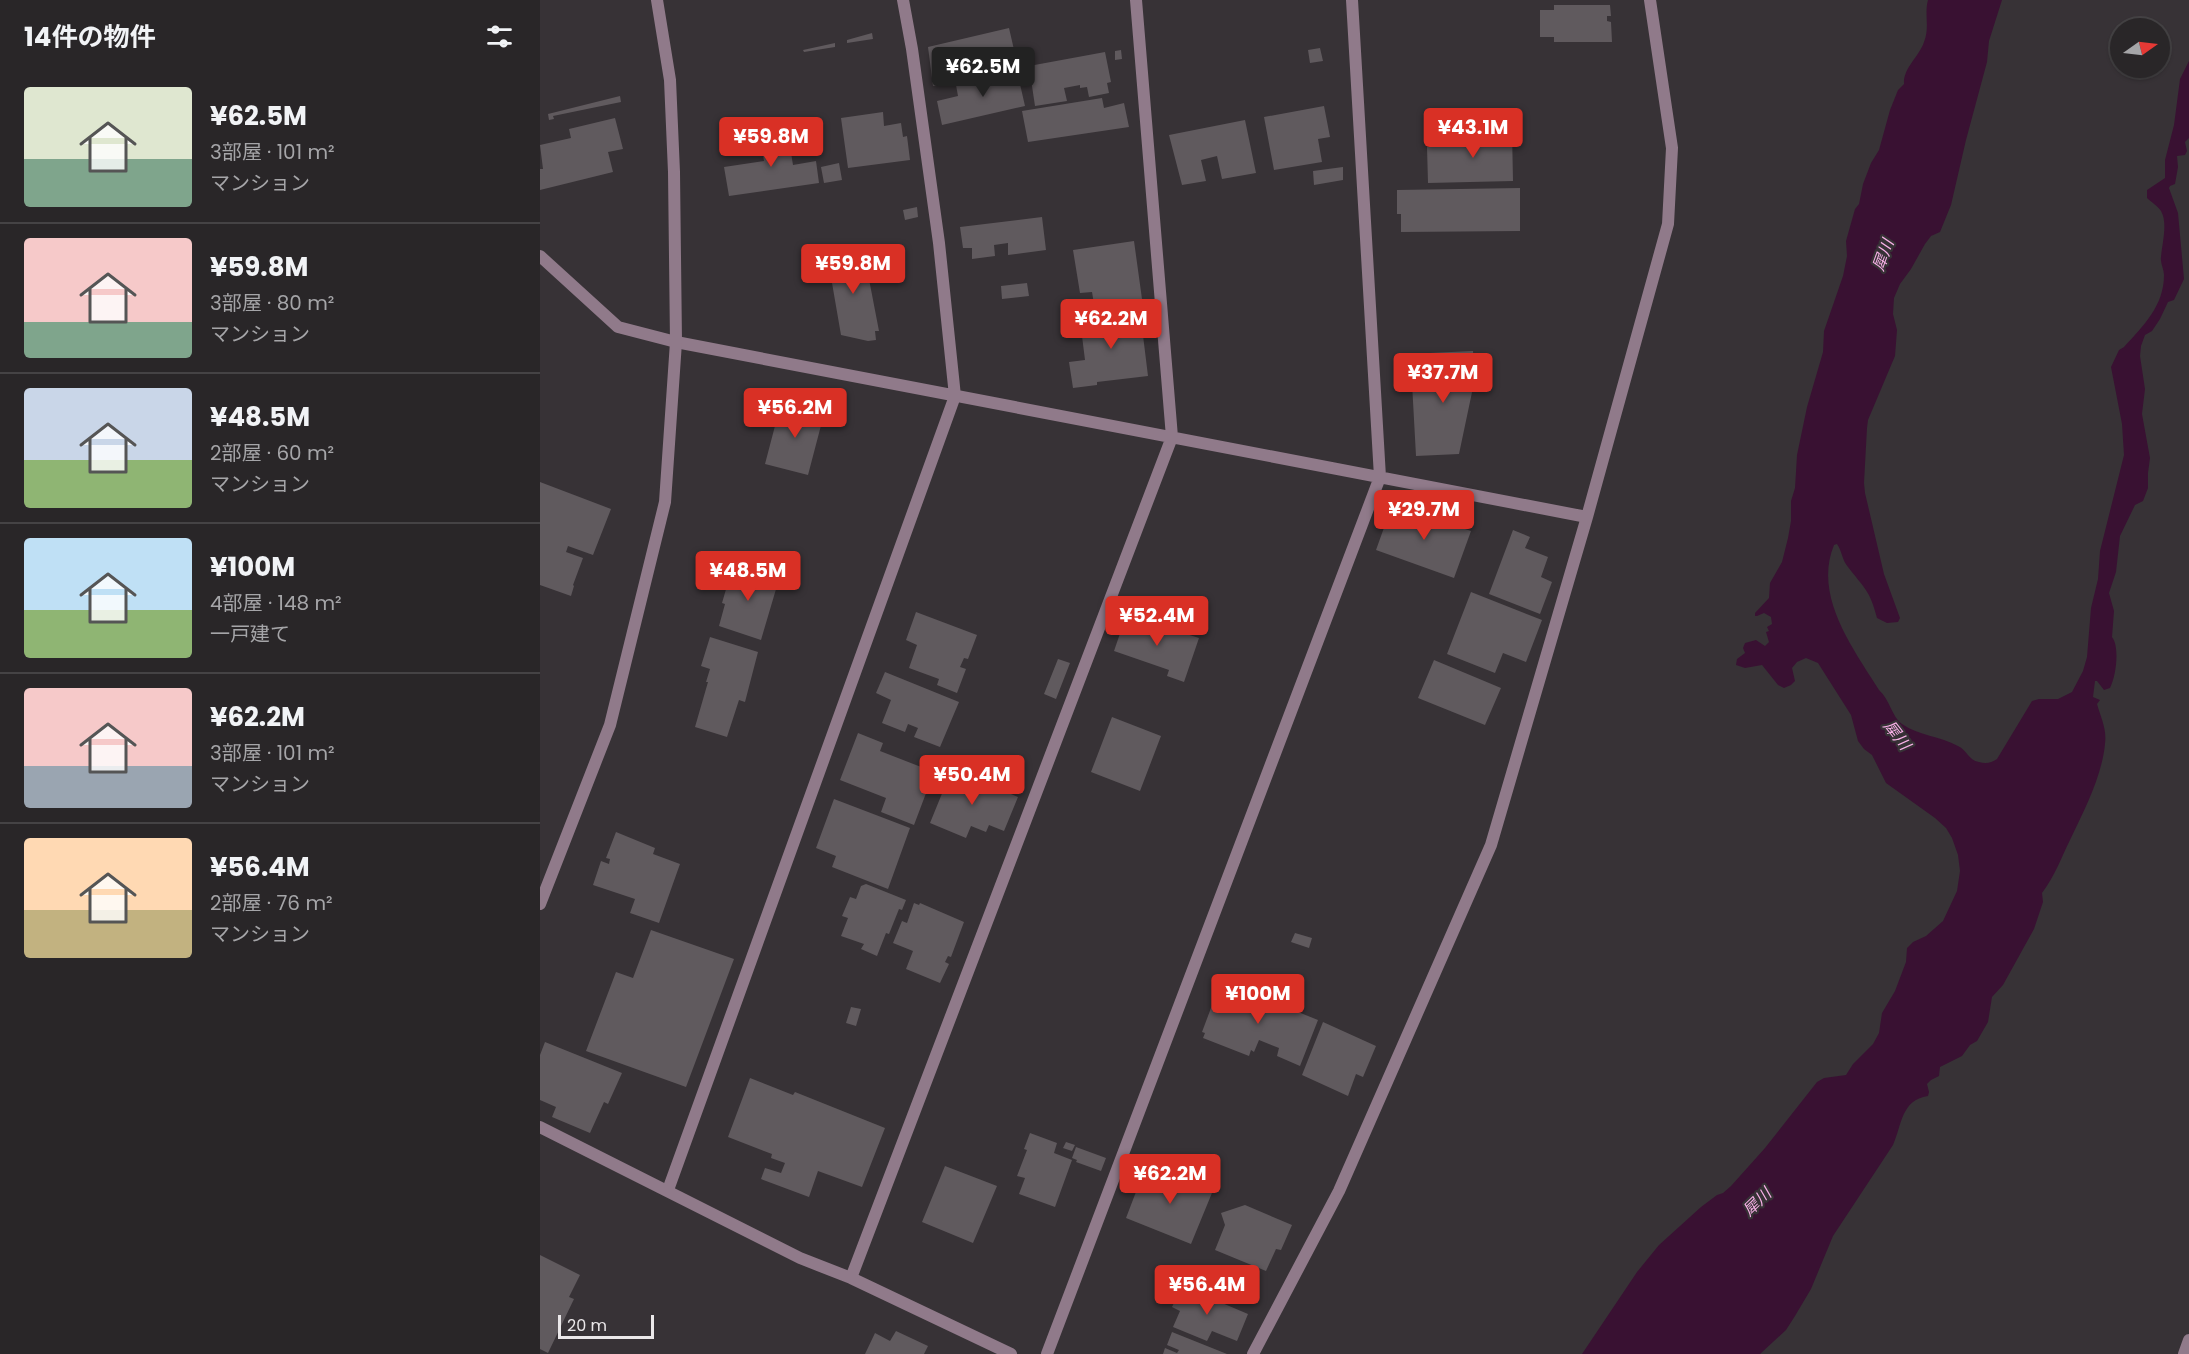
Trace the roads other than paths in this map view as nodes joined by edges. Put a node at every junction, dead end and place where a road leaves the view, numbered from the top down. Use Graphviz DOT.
graph roads {
  1 [pos="657,0"];
  2 [pos="903,0"];
  3 [pos="1136,0"];
  4 [pos="1352,0"];
  5 [pos="1650,0"];
  6 [pos="540,256"];
  7 [pos="676,342"];
  8 [pos="956,396"];
  9 [pos="1172,437"];
  10 [pos="1380,477"];
  11 [pos="1587,517"];
  12 [pos="540,904"];
  13 [pos="540,1127"];
  14 [pos="668,1190"];
  15 [pos="851,1278"];
  16 [pos="2189,1340"];
  17 [pos="1011,1354"];
  18 [pos="1047,1354"];
  19 [pos="1253,1354"];
  20 [pos="2184,1354"];
  1 -- 7 [label="street"];
  2 -- 8 [label="street"];
  3 -- 9 [label="street"];
  4 -- 10 [label="street"];
  5 -- 11 [label="street"];
  6 -- 7 [label="street"];
  7 -- 8 [label="street"];
  7 -- 12 [label="street"];
  8 -- 9 [label="street"];
  8 -- 14 [label="street"];
  9 -- 10 [label="street"];
  9 -- 15 [label="street"];
  10 -- 11 [label="street"];
  10 -- 18 [label="street"];
  11 -- 19 [label="street"];
  13 -- 14 [label="street"];
  14 -- 15 [label="street"];
  15 -- 17 [label="street"];
  16 -- 20 [label="street"];
}
